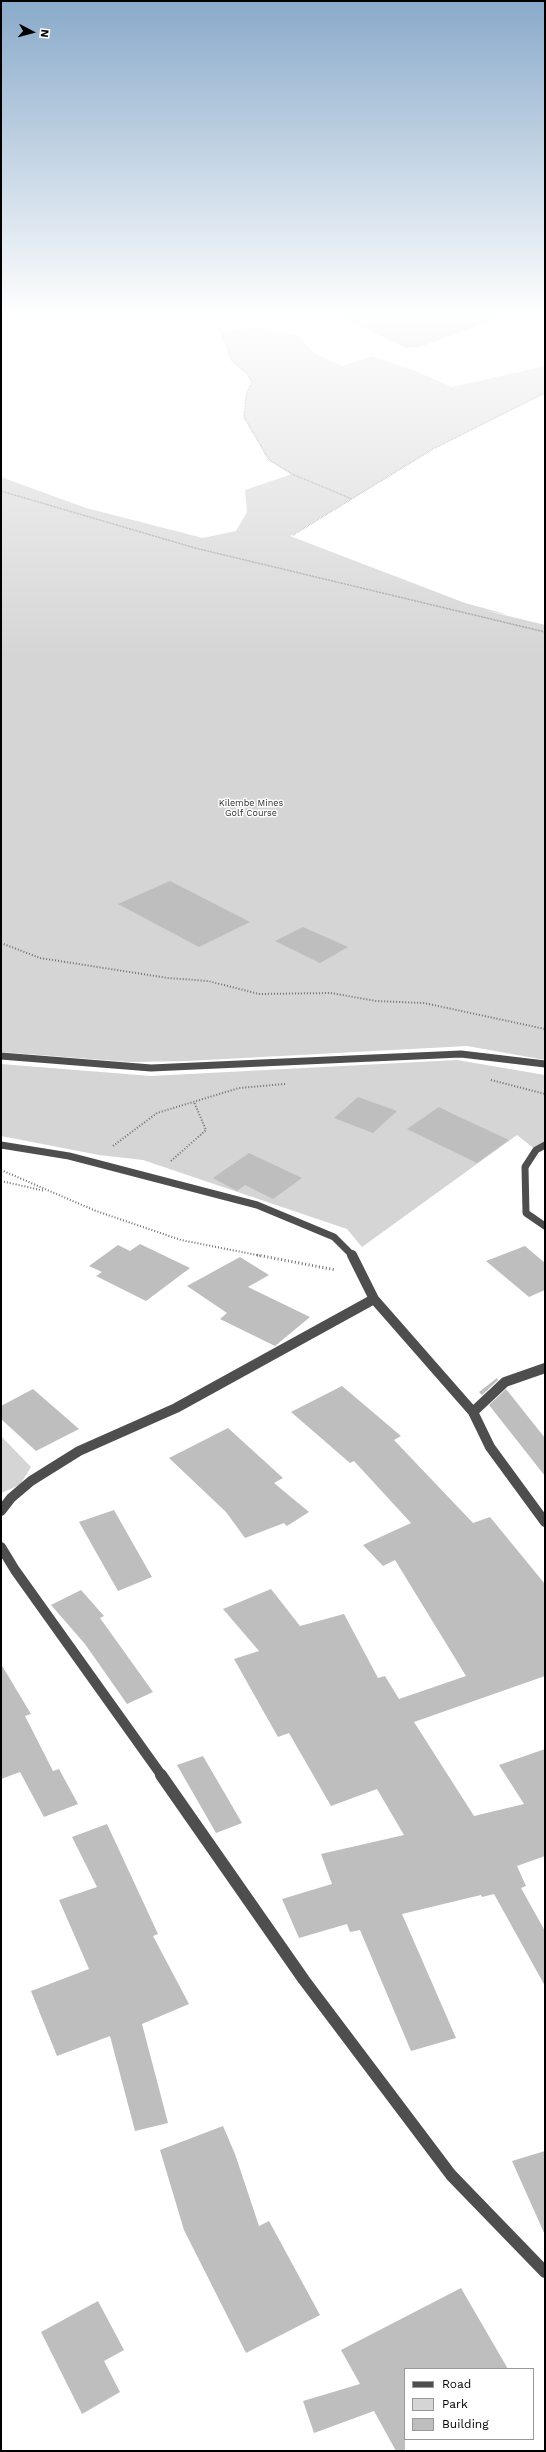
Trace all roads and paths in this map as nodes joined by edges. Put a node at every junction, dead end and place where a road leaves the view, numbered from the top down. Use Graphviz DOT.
graph roads {
  1 [pos="251,428"];
  2 [pos="474,428"];
  3 [pos="1,491"];
  4 [pos="353,500"];
  5 [pos="293,535"];
  6 [pos="545,632"];
  7 [pos="1,943"];
  8 [pos="545,1029"];
  9 [pos="1,1056"];
  10 [pos="545,1064"];
  11 [pos="486,1078"];
  12 [pos="291,1084"];
  13 [pos="545,1094"];
  14 [pos="194,1102"];
  15 [pos="1,1145"];
  16 [pos="545,1145"];
  17 [pos="90,1162"];
  18 [pos="1,1170"];
  19 [pos="152,1178"];
  20 [pos="1,1181"];
  21 [pos="52,1192"];
  22 [pos="545,1226"];
  23 [pos="360,1274"];
  24 [pos="374,1299"];
  25 [pos="545,1368"];
  26 [pos="473,1412"];
  27 [pos="1,1511"];
  28 [pos="545,1522"];
  29 [pos="1,1547"];
  30 [pos="545,2272"];
  1 -- 4 [label="path"];
  2 -- 4 [label="path"];
  3 -- 6 [label="path"];
  4 -- 5 [label="path"];
  7 -- 8 [label="path"];
  9 -- 10 [label="street"];
  11 -- 13 [label="path"];
  12 -- 14 [label="path"];
  14 -- 17 [label="path"];
  14 -- 19 [label="path"];
  15 -- 17 [label="street"];
  16 -- 22 [label="street"];
  17 -- 19 [label="street"];
  18 -- 21 [label="path"];
  19 -- 23 [label="street"];
  20 -- 21 [label="path"];
  21 -- 23 [label="path"];
  23 -- 24 [label="street"];
  24 -- 26 [label="street"];
  24 -- 27 [label="street"];
  25 -- 26 [label="street"];
  26 -- 28 [label="street"];
  29 -- 30 [label="street"];
}
